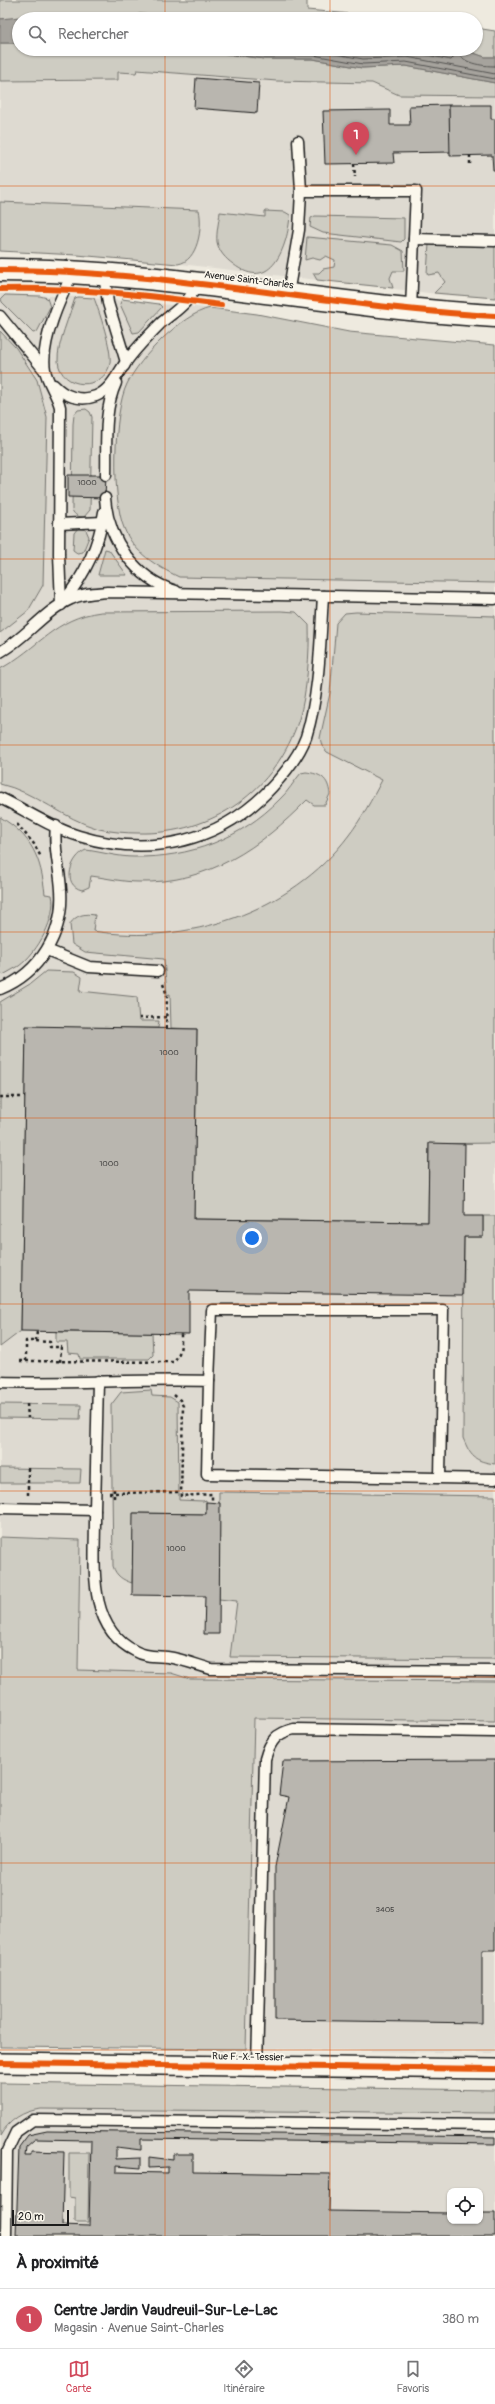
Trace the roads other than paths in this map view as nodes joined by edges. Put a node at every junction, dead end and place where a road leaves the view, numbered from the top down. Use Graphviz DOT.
graph roads {
  1 [pos="298,141"];
  2 [pos="301,191"];
  3 [pos="414,239"];
  4 [pos="495,241"];
  5 [pos="0,270"];
  6 [pos="73,272"];
  7 [pos="104,274"];
  8 [pos="197,283"];
  9 [pos="288,294"];
  10 [pos="410,310"];
  11 [pos="0,316"];
  12 [pos="495,316"];
  13 [pos="126,362"];
  14 [pos="45,372"];
  15 [pos="106,475"];
  16 [pos="103,522"];
  17 [pos="59,524"];
  18 [pos="186,594"];
  19 [pos="323,596"];
  20 [pos="495,598"];
  21 [pos="61,605"];
  22 [pos="0,652"];
  23 [pos="0,798"];
  24 [pos="56,826"];
  25 [pos="47,950"];
  26 [pos="158,972"];
  27 [pos="0,989"];
  28 [pos="98,1381"];
  29 [pos="209,1381"];
  30 [pos="0,1382"];
  31 [pos="440,1477"];
  32 [pos="495,1479"];
  33 [pos="0,1508"];
  34 [pos="95,1510"];
  35 [pos="495,1671"];
  36 [pos="495,1732"];
  37 [pos="0,2063"];
  38 [pos="257,2066"];
  39 [pos="495,2069"];
  40 [pos="495,2125"];
  41 [pos="6,2236"];
  1 -- 2 [label="lane"];
  2 -- 3 [label="lane"];
  2 -- 9 [label="lane"];
  3 -- 4 [label="lane"];
  3 -- 10 [label="lane"];
  5 -- 6 [label="street, Avenue Saint-Charles"];
  6 -- 7 [label="street, Avenue Saint-Charles"];
  6 -- 14 [label="lane"];
  7 -- 8 [label="street, Avenue Saint-Charles"];
  7 -- 13 [label="lane"];
  8 -- 9 [label="street, Avenue Saint-Charles"];
  8 -- 13 [label="lane"];
  9 -- 10 [label="street, Avenue Saint-Charles"];
  10 -- 12 [label="street, Avenue Saint-Charles"];
  11 -- 14 [label="lane"];
  13 -- 14 [label="lane"];
  13 -- 15 [label="lane"];
  14 -- 17 [label="lane"];
  16 -- 17 [label="lane"];
  16 -- 18 [label="lane"];
  16 -- 21 [label="lane"];
  17 -- 21 [label="lane"];
  18 -- 19 [label="lane"];
  18 -- 21 [label="lane"];
  19 -- 20 [label="lane"];
  19 -- 24 [label="lane"];
  21 -- 22 [label="lane"];
  23 -- 24 [label="lane"];
  24 -- 25 [label="lane"];
  25 -- 26 [label="lane"];
  25 -- 27 [label="lane"];
  28 -- 29 [label="lane"];
  28 -- 30 [label="lane"];
  28 -- 34 [label="lane"];
  29 -- 31 [label="lane"];
  29 -- 31 [label="lane"];
  31 -- 32 [label="lane"];
  33 -- 34 [label="lane"];
  34 -- 35 [label="lane"];
  36 -- 38 [label="lane"];
  37 -- 38 [label="street, Rue F.-X.-Tessier"];
  38 -- 39 [label="street, Rue F.-X.-Tessier"];
  40 -- 41 [label="lane"];
}
